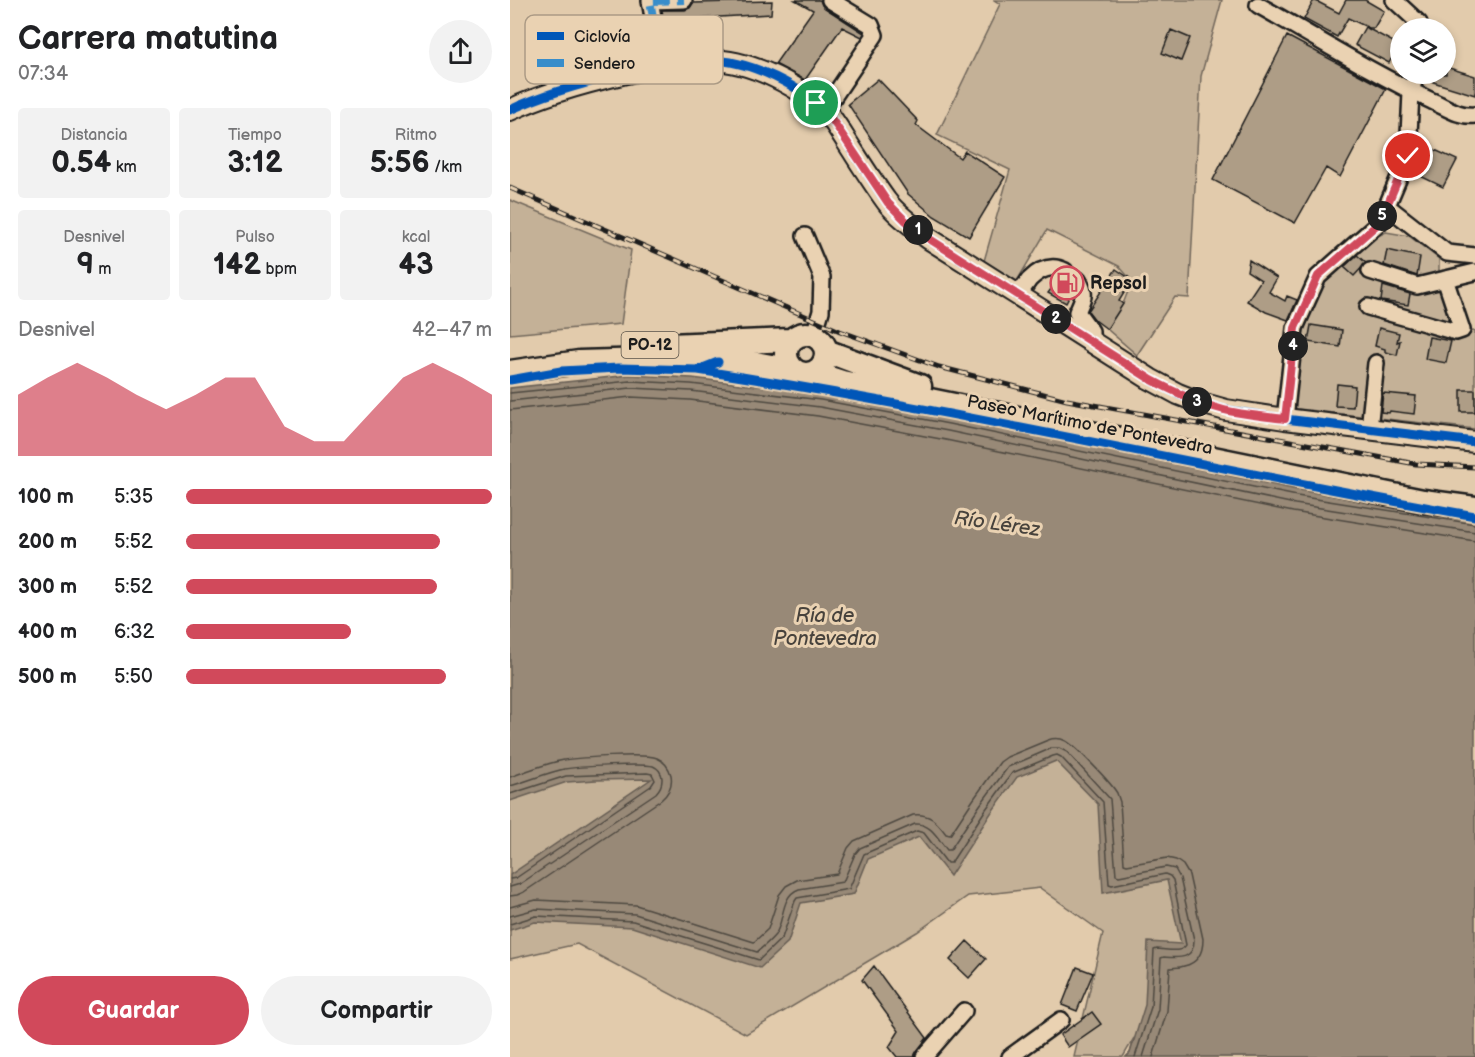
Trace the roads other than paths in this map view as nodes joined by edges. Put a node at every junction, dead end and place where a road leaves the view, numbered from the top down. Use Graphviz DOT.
graph roads {
  1 [pos="684,0"];
  2 [pos="830,0"];
  3 [pos="1394,0"];
  4 [pos="1257,5"];
  5 [pos="653,15"];
  6 [pos="1414,18"];
  7 [pos="723,62"];
  8 [pos="581,84"];
  9 [pos="1413,84"];
  10 [pos="1411,92"];
  11 [pos="510,110"];
  12 [pos="824,111"];
  13 [pos="1475,116"];
  14 [pos="1387,206"];
  15 [pos="805,236"];
  16 [pos="1475,256"];
  17 [pos="1065,271"];
  18 [pos="1370,271"];
  19 [pos="1475,272"];
  20 [pos="1445,279"];
  21 [pos="1078,280"];
  22 [pos="1013,292"];
  23 [pos="1368,307"];
  24 [pos="790,340"];
  25 [pos="1091,342"];
  26 [pos="820,343"];
  27 [pos="510,359"];
  28 [pos="1376,363"];
  29 [pos="803,371"];
  30 [pos="510,372"];
  31 [pos="1285,419"];
  32 [pos="1369,429"];
  33 [pos="1475,442"];
  34 [pos="1475,494"];
  35 [pos="1475,508"];
  36 [pos="964,1011"];
  37 [pos="1061,1020"];
  38 [pos="924,1057"];
  39 [pos="1010,1057"];
  1 -- 5 [label="street"];
  2 -- 12 [label="street"];
  3 -- 6 [label="street"];
  4 -- 10 [label="street"];
  7 -- 12 [label="main road"];
  8 -- 11 [label="main road"];
  9 -- 10 [label="street"];
  10 -- 13 [label="street"];
  10 -- 14 [label="street"];
  12 -- 22 [label="main road"];
  14 -- 16 [label="street"];
  14 -- 31 [label="street"];
  15 -- 26 [label="street"];
  17 -- 22 [label="street"];
  18 -- 20 [label="street"];
  19 -- 20 [label="street"];
  20 -- 23 [label="street"];
  21 -- 25 [label="street"];
  22 -- 25 [label="main road"];
  24 -- 26 [label="highway"];
  24 -- 27 [label="highway, PO-12"];
  24 -- 29 [label="highway"];
  25 -- 31 [label="main road"];
  26 -- 29 [label="highway"];
  26 -- 34 [label="highway"];
  28 -- 32 [label="street"];
  29 -- 30 [label="highway, PO-12"];
  29 -- 35 [label="highway, PO-12"];
  31 -- 32 [label="main road"];
  32 -- 33 [label="main road"];
  36 -- 38 [label="street"];
  37 -- 39 [label="street"];
}
